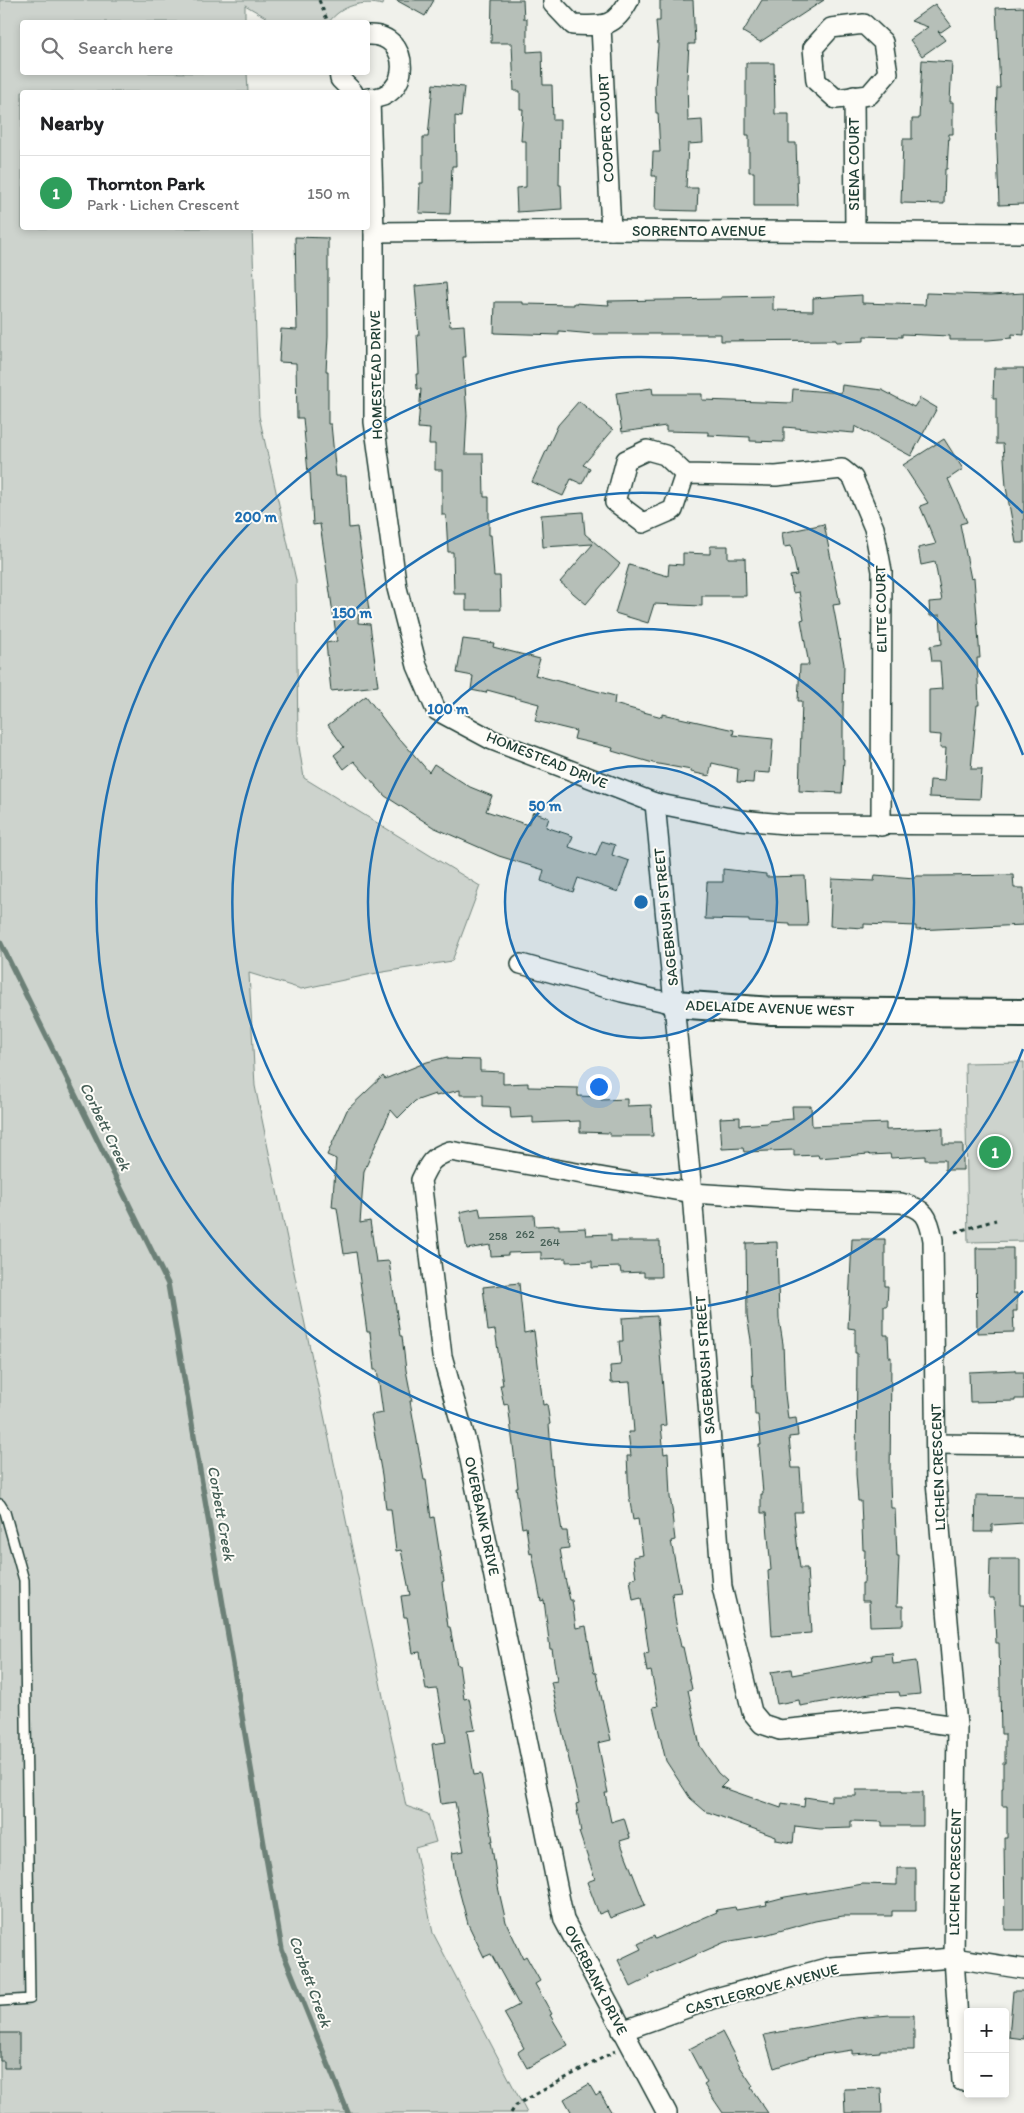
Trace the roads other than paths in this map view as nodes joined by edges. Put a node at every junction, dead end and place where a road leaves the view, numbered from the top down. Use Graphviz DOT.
graph roads {
  1 [pos="554,0"];
  2 [pos="629,0"];
  3 [pos="601,26"];
  4 [pos="370,35"];
  5 [pos="339,75"];
  6 [pos="355,90"];
  7 [pos="370,96"];
  8 [pos="854,96"];
  9 [pos="370,183"];
  10 [pos="611,230"];
  11 [pos="374,232"];
  12 [pos="855,232"];
  13 [pos="1024,233"];
  14 [pos="685,474"];
  15 [pos="655,803"];
  16 [pos="1024,825"];
  17 [pos="881,826"];
  18 [pos="522,964"];
  19 [pos="675,1004"];
  20 [pos="1024,1013"];
  21 [pos="692,1192"];
  22 [pos="936,1444"];
  23 [pos="1024,1445"];
  24 [pos="0,1504"];
  25 [pos="957,1726"];
  26 [pos="954,1958"];
  27 [pos="1024,1969"];
  28 [pos="0,2001"];
  29 [pos="626,2037"];
  30 [pos="962,2081"];
  31 [pos="667,2113"];
  1 -- 3 [label="street"];
  2 -- 3 [label="street"];
  3 -- 10 [label="street, COOPER COURT"];
  4 -- 7 [label="street"];
  5 -- 6 [label="street"];
  8 -- 8 [label="street, SIENA COURT"];
  8 -- 12 [label="street, SIENA COURT"];
  9 -- 11 [label="street, HOMESTEAD DRIVE"];
  10 -- 11 [label="street, SORRENTO AVENUE"];
  10 -- 12 [label="street, SORRENTO AVENUE"];
  11 -- 15 [label="street, HOMESTEAD DRIVE"];
  12 -- 13 [label="street, SORRENTO AVENUE"];
  14 -- 17 [label="street, ELITE COURT"];
  15 -- 17 [label="street, HOMESTEAD DRIVE"];
  15 -- 19 [label="street, SAGEBRUSH STREET"];
  16 -- 17 [label="street, HOMESTEAD DRIVE"];
  18 -- 19 [label="street, ADELAIDE AVENUE WEST"];
  19 -- 20 [label="street, ADELAIDE AVENUE WEST"];
  19 -- 21 [label="street, SAGEBRUSH STREET"];
  21 -- 22 [label="street, LICHEN CRESCENT"];
  21 -- 25 [label="street, SAGEBRUSH STREET"];
  21 -- 29 [label="street, OVERBANK DRIVE"];
  22 -- 23 [label="street"];
  22 -- 25 [label="street, LICHEN CRESCENT"];
  24 -- 28 [label="lane"];
  25 -- 26 [label="street, LICHEN CRESCENT"];
  26 -- 27 [label="street, CASTLEGROVE AVENUE"];
  26 -- 29 [label="street, CASTLEGROVE AVENUE"];
  26 -- 30 [label="street, LICHEN CRESCENT"];
  29 -- 31 [label="street, OVERBANK DRIVE"];
}
